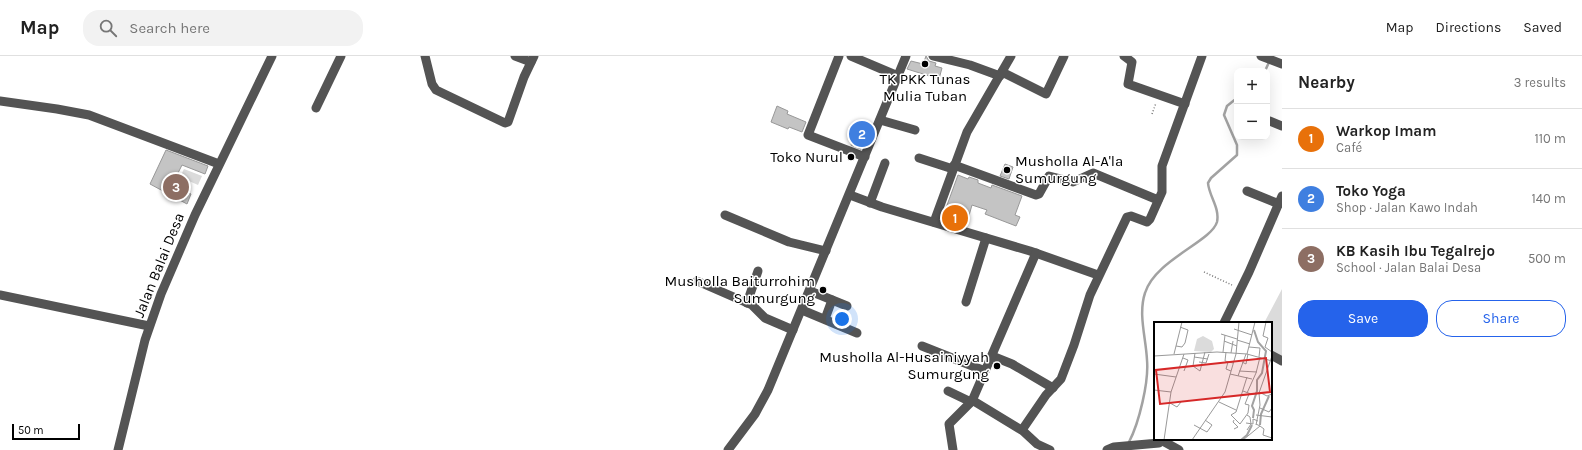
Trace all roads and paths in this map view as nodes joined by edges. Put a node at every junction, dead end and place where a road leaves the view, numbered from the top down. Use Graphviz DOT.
graph roads {
  1 [pos="272,56"];
  2 [pos="341,56"];
  3 [pos="515,56"];
  4 [pos="839,56"];
  5 [pos="851,56"];
  6 [pos="906,56"];
  7 [pos="933,56"];
  8 [pos="1011,56"];
  9 [pos="1064,56"];
  10 [pos="1124,56"];
  11 [pos="1202,56"];
  12 [pos="1261,56"];
  13 [pos="423,57"];
  14 [pos="532,59"];
  15 [pos="1282,64"];
  16 [pos="1001,74"];
  17 [pos="898,76"];
  18 [pos="1159,95"];
  19 [pos="0,101"];
  20 [pos="1185,104"];
  21 [pos="316,108"];
  22 [pos="1152,114"];
  23 [pos="880,120"];
  24 [pos="1270,121"];
  25 [pos="1282,126"];
  26 [pos="915,130"];
  27 [pos="865,157"];
  28 [pos="920,158"];
  29 [pos="885,163"];
  30 [pos="219,164"];
  31 [pos="953,167"];
  32 [pos="1247,191"];
  33 [pos="850,194"];
  34 [pos="1158,200"];
  35 [pos="1280,200"];
  36 [pos="870,203"];
  37 [pos="725,215"];
  38 [pos="934,222"];
  39 [pos="986,238"];
  40 [pos="826,251"];
  41 [pos="1036,253"];
  42 [pos="758,271"];
  43 [pos="1204,272"];
  44 [pos="1098,276"];
  45 [pos="697,281"];
  46 [pos="1241,289"];
  47 [pos="810,291"];
  48 [pos="0,295"];
  49 [pos="832,300"];
  50 [pos="966,302"];
  51 [pos="747,303"];
  52 [pos="847,306"];
  53 [pos="802,310"];
  54 [pos="824,319"];
  55 [pos="1224,322"];
  56 [pos="149,326"];
  57 [pos="793,330"];
  58 [pos="857,333"];
  59 [pos="922,346"];
  60 [pos="992,356"];
  61 [pos="1272,356"];
  62 [pos="1282,361"];
  63 [pos="985,370"];
  64 [pos="1053,388"];
  65 [pos="948,391"];
  66 [pos="972,401"];
  67 [pos="1022,430"];
  68 [pos="1159,443"];
  69 [pos="1035,447"];
  70 [pos="1111,449"];
  71 [pos="118,450"];
  72 [pos="728,450"];
  73 [pos="952,450"];
  74 [pos="1050,450"];
  75 [pos="1179,450"];
  1 -- 30 [label="street, Jalan Balai Desa"];
  2 -- 21 [label="street"];
  3 -- 14 [label="street"];
  4 -- 27 [label="street"];
  5 -- 17 [label="street"];
  6 -- 17 [label="street"];
  7 -- 16 [label="street"];
  8 -- 16 [label="street"];
  9 -- 16 [label="street"];
  10 -- 18 [label="street"];
  11 -- 20 [label="street"];
  12 -- 15 [label="street"];
  13 -- 14 [label="street"];
  16 -- 31 [label="street"];
  17 -- 23 [label="street"];
  18 -- 20 [label="street"];
  18 -- 22 [label="path"];
  19 -- 30 [label="street"];
  20 -- 34 [label="street"];
  23 -- 26 [label="street"];
  23 -- 27 [label="street"];
  24 -- 25 [label="street"];
  27 -- 33 [label="street"];
  28 -- 31 [label="street"];
  29 -- 36 [label="street"];
  30 -- 56 [label="street, Jalan Balai Desa"];
  31 -- 34 [label="street"];
  31 -- 38 [label="street"];
  32 -- 35 [label="street"];
  33 -- 36 [label="street"];
  33 -- 40 [label="street"];
  34 -- 44 [label="street"];
  35 -- 46 [label="street"];
  36 -- 38 [label="street"];
  37 -- 40 [label="street"];
  38 -- 39 [label="street"];
  39 -- 41 [label="street"];
  39 -- 50 [label="street"];
  40 -- 47 [label="street"];
  41 -- 44 [label="street"];
  41 -- 60 [label="street"];
  42 -- 51 [label="street"];
  43 -- 46 [label="path"];
  44 -- 64 [label="street"];
  45 -- 51 [label="street"];
  46 -- 55 [label="street"];
  47 -- 49 [label="street"];
  47 -- 53 [label="street"];
  48 -- 56 [label="street"];
  49 -- 52 [label="street"];
  49 -- 54 [label="street"];
  51 -- 57 [label="street"];
  53 -- 54 [label="street"];
  53 -- 57 [label="street"];
  54 -- 58 [label="street"];
  56 -- 71 [label="street, Jalan Balai Desa"];
  57 -- 72 [label="street"];
  59 -- 63 [label="street"];
  60 -- 63 [label="street"];
  60 -- 64 [label="street"];
  61 -- 62 [label="street"];
  63 -- 66 [label="street"];
  64 -- 67 [label="street"];
  65 -- 66 [label="street"];
  66 -- 67 [label="street"];
  66 -- 73 [label="street"];
  67 -- 69 [label="street"];
  68 -- 70 [label="street"];
  68 -- 75 [label="street"];
  69 -- 74 [label="street"];
}
